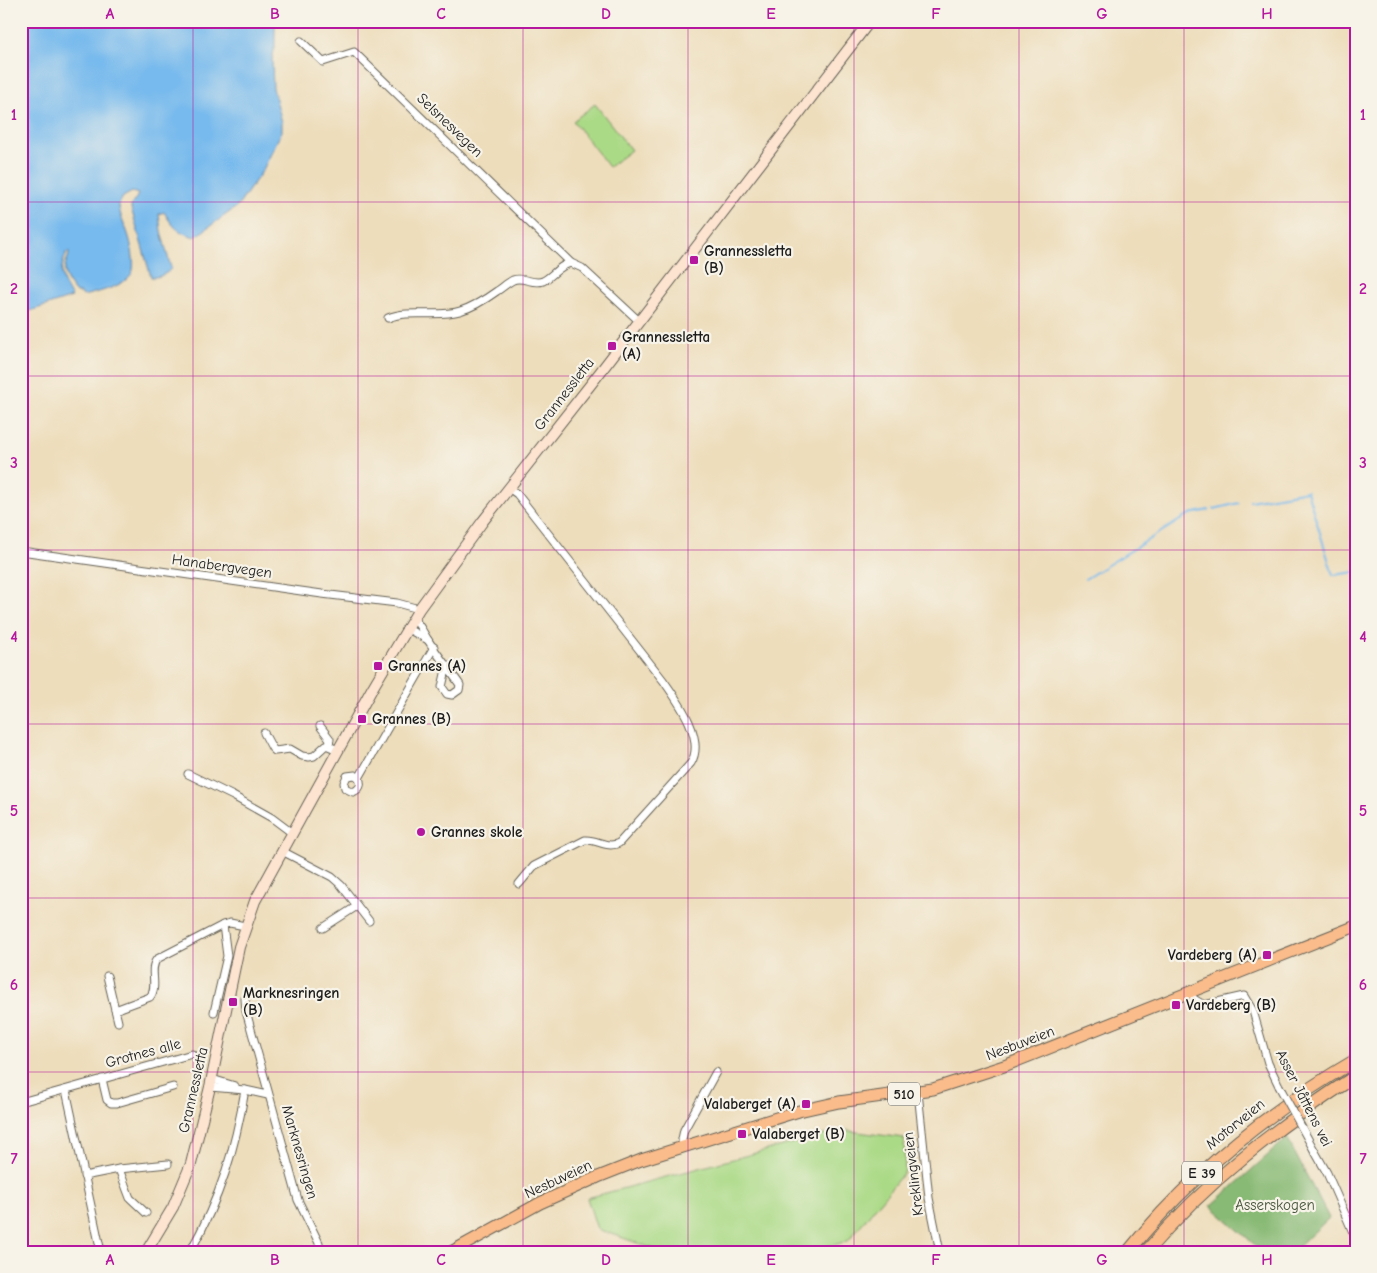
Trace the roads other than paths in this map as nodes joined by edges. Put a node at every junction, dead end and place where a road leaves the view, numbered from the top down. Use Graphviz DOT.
graph roads {
  1 [pos="870,21"];
  2 [pos="301,41"];
  3 [pos="571,262"];
  4 [pos="388,318"];
  5 [pos="639,321"];
  6 [pos="510,489"];
  7 [pos="21,551"];
  8 [pos="416,613"];
  9 [pos="406,628"];
  10 [pos="428,640"];
  11 [pos="434,647"];
  12 [pos="447,665"];
  13 [pos="320,726"];
  14 [pos="264,733"];
  15 [pos="334,748"];
  16 [pos="188,774"];
  17 [pos="359,778"];
  18 [pos="292,833"];
  19 [pos="282,851"];
  20 [pos="519,884"];
  21 [pos="357,906"];
  22 [pos="369,921"];
  23 [pos="223,925"];
  24 [pos="245,926"];
  25 [pos="1356,926"];
  26 [pos="323,928"];
  27 [pos="107,976"];
  28 [pos="1190,992"];
  29 [pos="245,999"];
  30 [pos="115,1010"];
  31 [pos="214,1012"];
  32 [pos="118,1022"];
  33 [pos="192,1054"];
  34 [pos="1356,1060"];
  35 [pos="716,1072"];
  36 [pos="1356,1076"];
  37 [pos="102,1079"];
  38 [pos="211,1083"];
  39 [pos="174,1087"];
  40 [pos="66,1090"];
  41 [pos="245,1090"];
  42 [pos="918,1092"];
  43 [pos="268,1094"];
  44 [pos="21,1102"];
  45 [pos="683,1146"];
  46 [pos="168,1164"];
  47 [pos="118,1169"];
  48 [pos="84,1176"];
  49 [pos="146,1212"];
  50 [pos="1356,1239"];
  51 [pos="319,1244"];
  52 [pos="101,1252"];
  53 [pos="146,1252"];
  54 [pos="190,1252"];
  55 [pos="451,1252"];
  56 [pos="940,1252"];
  57 [pos="1128,1252"];
  58 [pos="1146,1252"];
  1 -- 5 [label="main road, Grannessletta"];
  2 -- 3 [label="street, Selsnesvegen"];
  3 -- 4 [label="street"];
  3 -- 5 [label="street, Selsnesvegen"];
  5 -- 6 [label="main road, Grannessletta"];
  6 -- 8 [label="main road, Grannessletta"];
  6 -- 20 [label="street"];
  7 -- 8 [label="street, Hanabergvegen"];
  8 -- 9 [label="main road, Grannessletta"];
  8 -- 10 [label="street"];
  9 -- 10 [label="street"];
  9 -- 15 [label="main road, Grannessletta"];
  10 -- 11 [label="street"];
  11 -- 12 [label="street"];
  11 -- 17 [label="street"];
  13 -- 15 [label="street"];
  14 -- 15 [label="street"];
  15 -- 18 [label="main road, Grannessletta"];
  16 -- 18 [label="street"];
  18 -- 19 [label="main road, Grannessletta"];
  19 -- 21 [label="street"];
  19 -- 24 [label="main road, Grannessletta"];
  21 -- 22 [label="street"];
  21 -- 26 [label="street"];
  23 -- 24 [label="street"];
  23 -- 30 [label="street"];
  23 -- 31 [label="street"];
  24 -- 38 [label="main road, Grannessletta"];
  25 -- 28 [label="main road, Nesbuveien / 510"];
  27 -- 30 [label="street"];
  28 -- 42 [label="main road, Nesbuveien / 510"];
  28 -- 50 [label="street, Asser Jåttens vei, bridge"];
  29 -- 43 [label="street, Marknesringen"];
  30 -- 32 [label="street"];
  33 -- 37 [label="street, Grotnes alle"];
  34 -- 57 [label="highway, Motorveien / E 39"];
  35 -- 45 [label="street"];
  36 -- 58 [label="highway, Motorveien / E 39"];
  37 -- 39 [label="street, Grotnes alle"];
  37 -- 40 [label="street, Grotnes alle"];
  38 -- 41 [label="street, Marknesringen"];
  38 -- 53 [label="main road, Grannessletta"];
  40 -- 44 [label="street, Grotnes alle"];
  40 -- 48 [label="street"];
  41 -- 43 [label="street, Marknesringen"];
  41 -- 54 [label="street"];
  42 -- 45 [label="main road, Nesbuveien / 510"];
  42 -- 56 [label="street, Kreklingveien"];
  43 -- 51 [label="street, Marknesringen"];
  45 -- 55 [label="main road, Nesbuveien / 510"];
  46 -- 47 [label="street"];
  47 -- 48 [label="street"];
  47 -- 49 [label="street"];
  48 -- 52 [label="street"];
}
